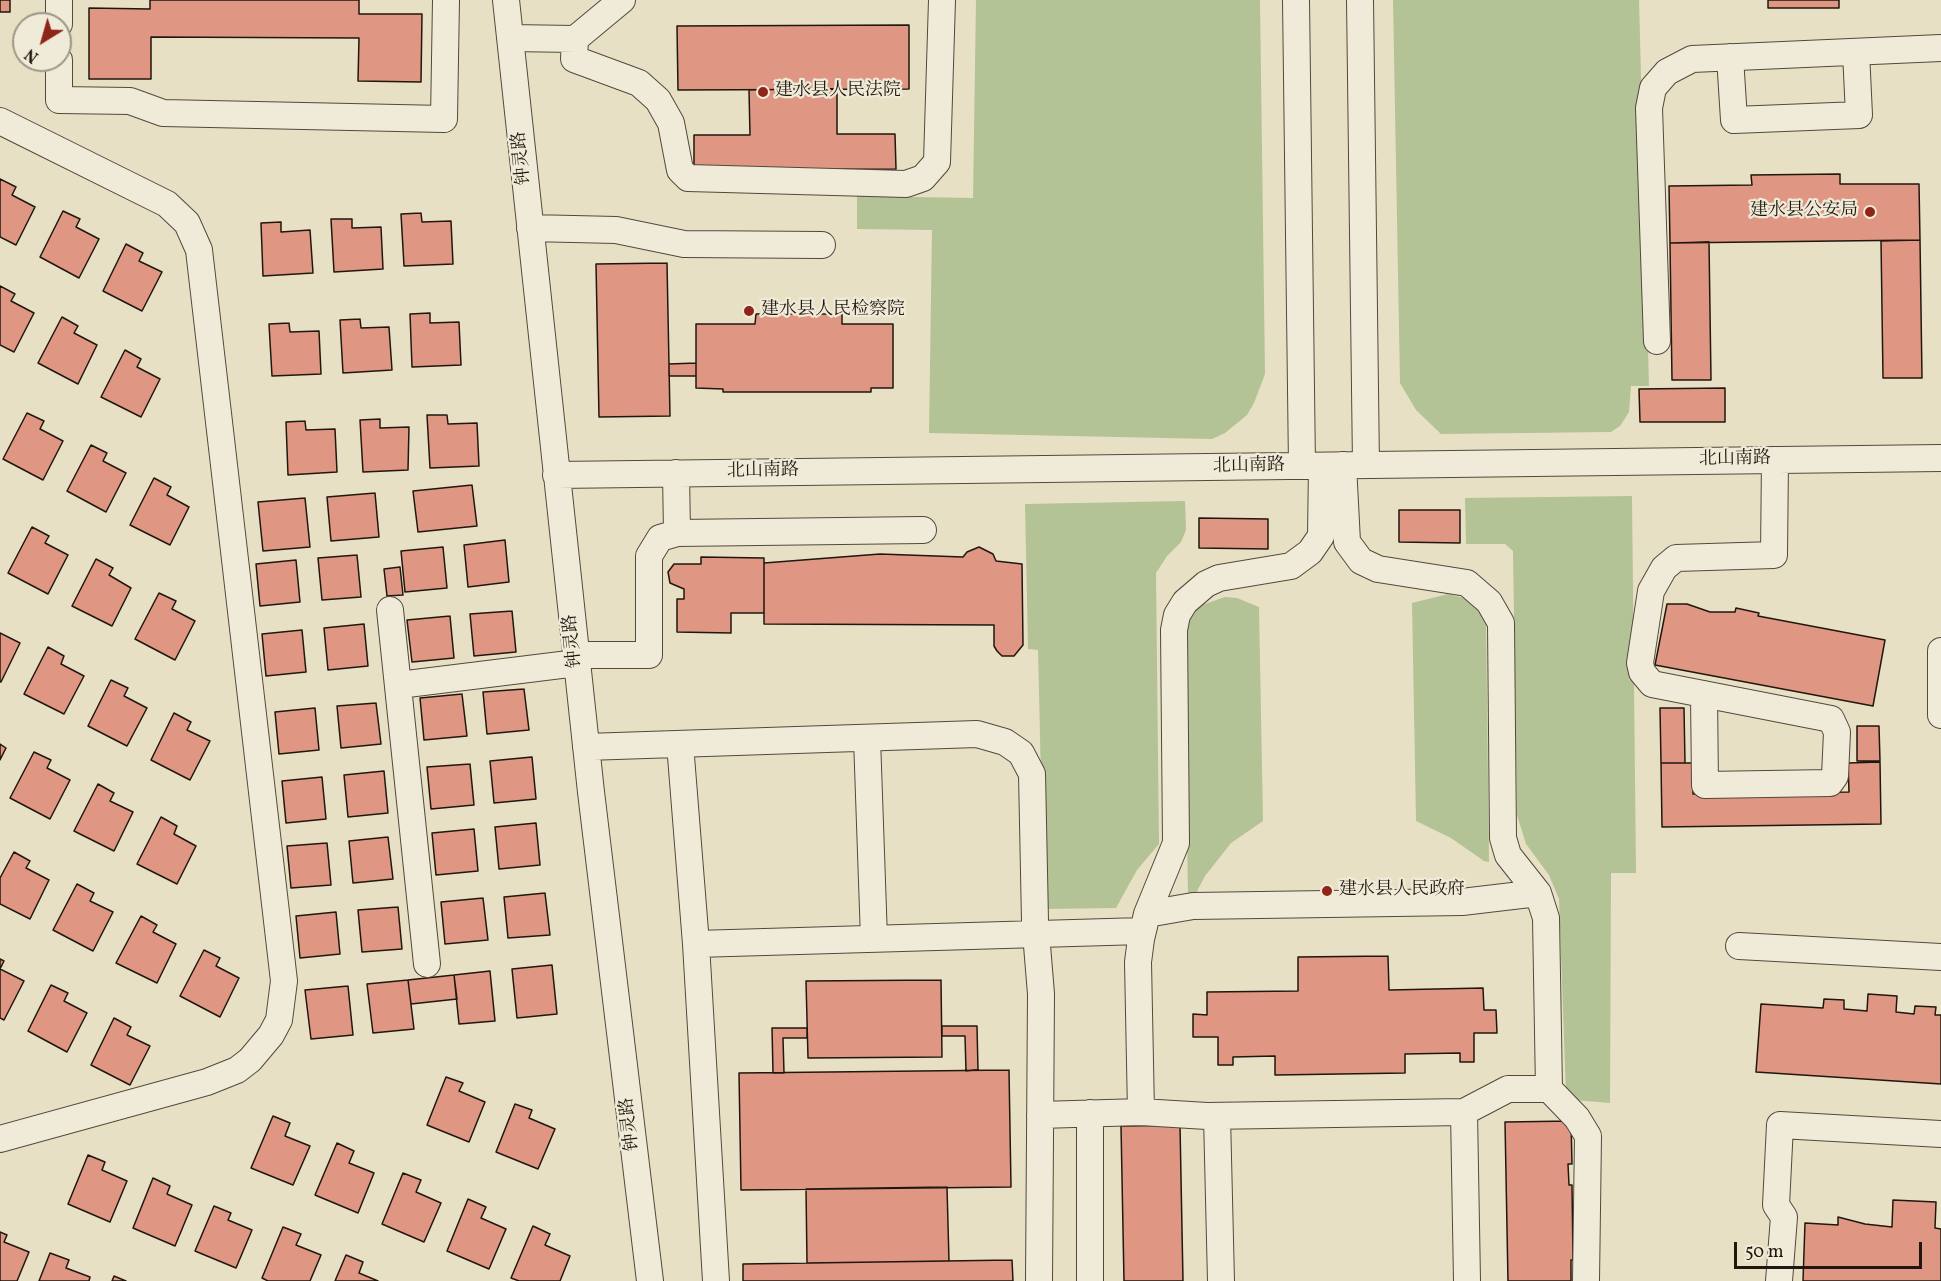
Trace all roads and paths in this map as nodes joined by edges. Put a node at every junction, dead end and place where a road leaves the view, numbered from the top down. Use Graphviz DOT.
graph roads {
  1 [pos="446,0"];
  2 [pos="506,0"];
  3 [pos="622,0"];
  4 [pos="942,0"];
  5 [pos="1296,0"];
  6 [pos="1360,0"];
  7 [pos="510,38"];
  8 [pos="575,39"];
  9 [pos="1941,48"];
  10 [pos="1856,52"];
  11 [pos="1730,57"];
  12 [pos="59,72"];
  13 [pos="0,122"];
  14 [pos="530,228"];
  15 [pos="822,245"];
  16 [pos="1657,341"];
  17 [pos="1941,458"];
  18 [pos="1775,460"];
  19 [pos="1333,465"];
  20 [pos="676,473"];
  21 [pos="556,475"];
  22 [pos="923,530"];
  23 [pos="678,532"];
  24 [pos="390,610"];
  25 [pos="1941,651"];
  26 [pos="576,659"];
  27 [pos="399,685"];
  28 [pos="1704,694"];
  29 [pos="1941,715"];
  30 [pos="867,738"];
  31 [pos="680,744"];
  32 [pos="586,747"];
  33 [pos="1538,893"];
  34 [pos="1144,923"];
  35 [pos="1036,934"];
  36 [pos="874,939"];
  37 [pos="696,944"];
  38 [pos="1739,946"];
  39 [pos="1941,957"];
  40 [pos="427,964"];
  41 [pos="1549,1089"];
  42 [pos="1141,1112"];
  43 [pos="1464,1112"];
  44 [pos="1090,1113"];
  45 [pos="1040,1115"];
  46 [pos="1217,1116"];
  47 [pos="1941,1134"];
  48 [pos="0,1139"];
  49 [pos="650,1281"];
  50 [pos="716,1281"];
  51 [pos="1039,1281"];
  52 [pos="1090,1281"];
  53 [pos="1221,1281"];
  54 [pos="1467,1281"];
  55 [pos="1586,1281"];
  56 [pos="1779,1281"];
  1 -- 12 [label="street"];
  2 -- 7 [label="street, 钟灵路"];
  3 -- 8 [label="street"];
  4 -- 8 [label="street"];
  5 -- 19 [label="street"];
  6 -- 19 [label="street"];
  7 -- 8 [label="street"];
  7 -- 14 [label="street, 钟灵路"];
  9 -- 10 [label="street"];
  10 -- 11 [label="street"];
  10 -- 11 [label="street"];
  11 -- 16 [label="street"];
  13 -- 48 [label="street"];
  14 -- 15 [label="street"];
  14 -- 21 [label="street, 钟灵路"];
  17 -- 18 [label="street, 北山南路"];
  18 -- 19 [label="street, 北山南路"];
  18 -- 28 [label="street"];
  19 -- 20 [label="street, 北山南路"];
  19 -- 33 [label="street"];
  19 -- 34 [label="street"];
  20 -- 21 [label="street, 北山南路"];
  20 -- 23 [label="street"];
  21 -- 26 [label="street, 钟灵路"];
  22 -- 23 [label="street"];
  23 -- 26 [label="street"];
  24 -- 27 [label="street"];
  25 -- 29 [label="street"];
  26 -- 27 [label="street"];
  26 -- 32 [label="street, 钟灵路"];
  27 -- 40 [label="street"];
  28 -- 28 [label="street"];
  30 -- 31 [label="street"];
  30 -- 35 [label="street"];
  30 -- 36 [label="street"];
  31 -- 32 [label="street"];
  31 -- 37 [label="street"];
  32 -- 49 [label="street, 钟灵路"];
  33 -- 34 [label="street"];
  33 -- 41 [label="street"];
  34 -- 35 [label="street"];
  34 -- 42 [label="street"];
  35 -- 36 [label="street"];
  35 -- 45 [label="street"];
  36 -- 37 [label="street"];
  37 -- 50 [label="street"];
  38 -- 39 [label="street"];
  41 -- 43 [label="street"];
  41 -- 55 [label="street"];
  42 -- 44 [label="street"];
  42 -- 46 [label="street"];
  43 -- 46 [label="street"];
  43 -- 54 [label="street"];
  44 -- 45 [label="street"];
  44 -- 52 [label="street"];
  45 -- 51 [label="street"];
  46 -- 53 [label="street"];
  47 -- 56 [label="street"];
}
